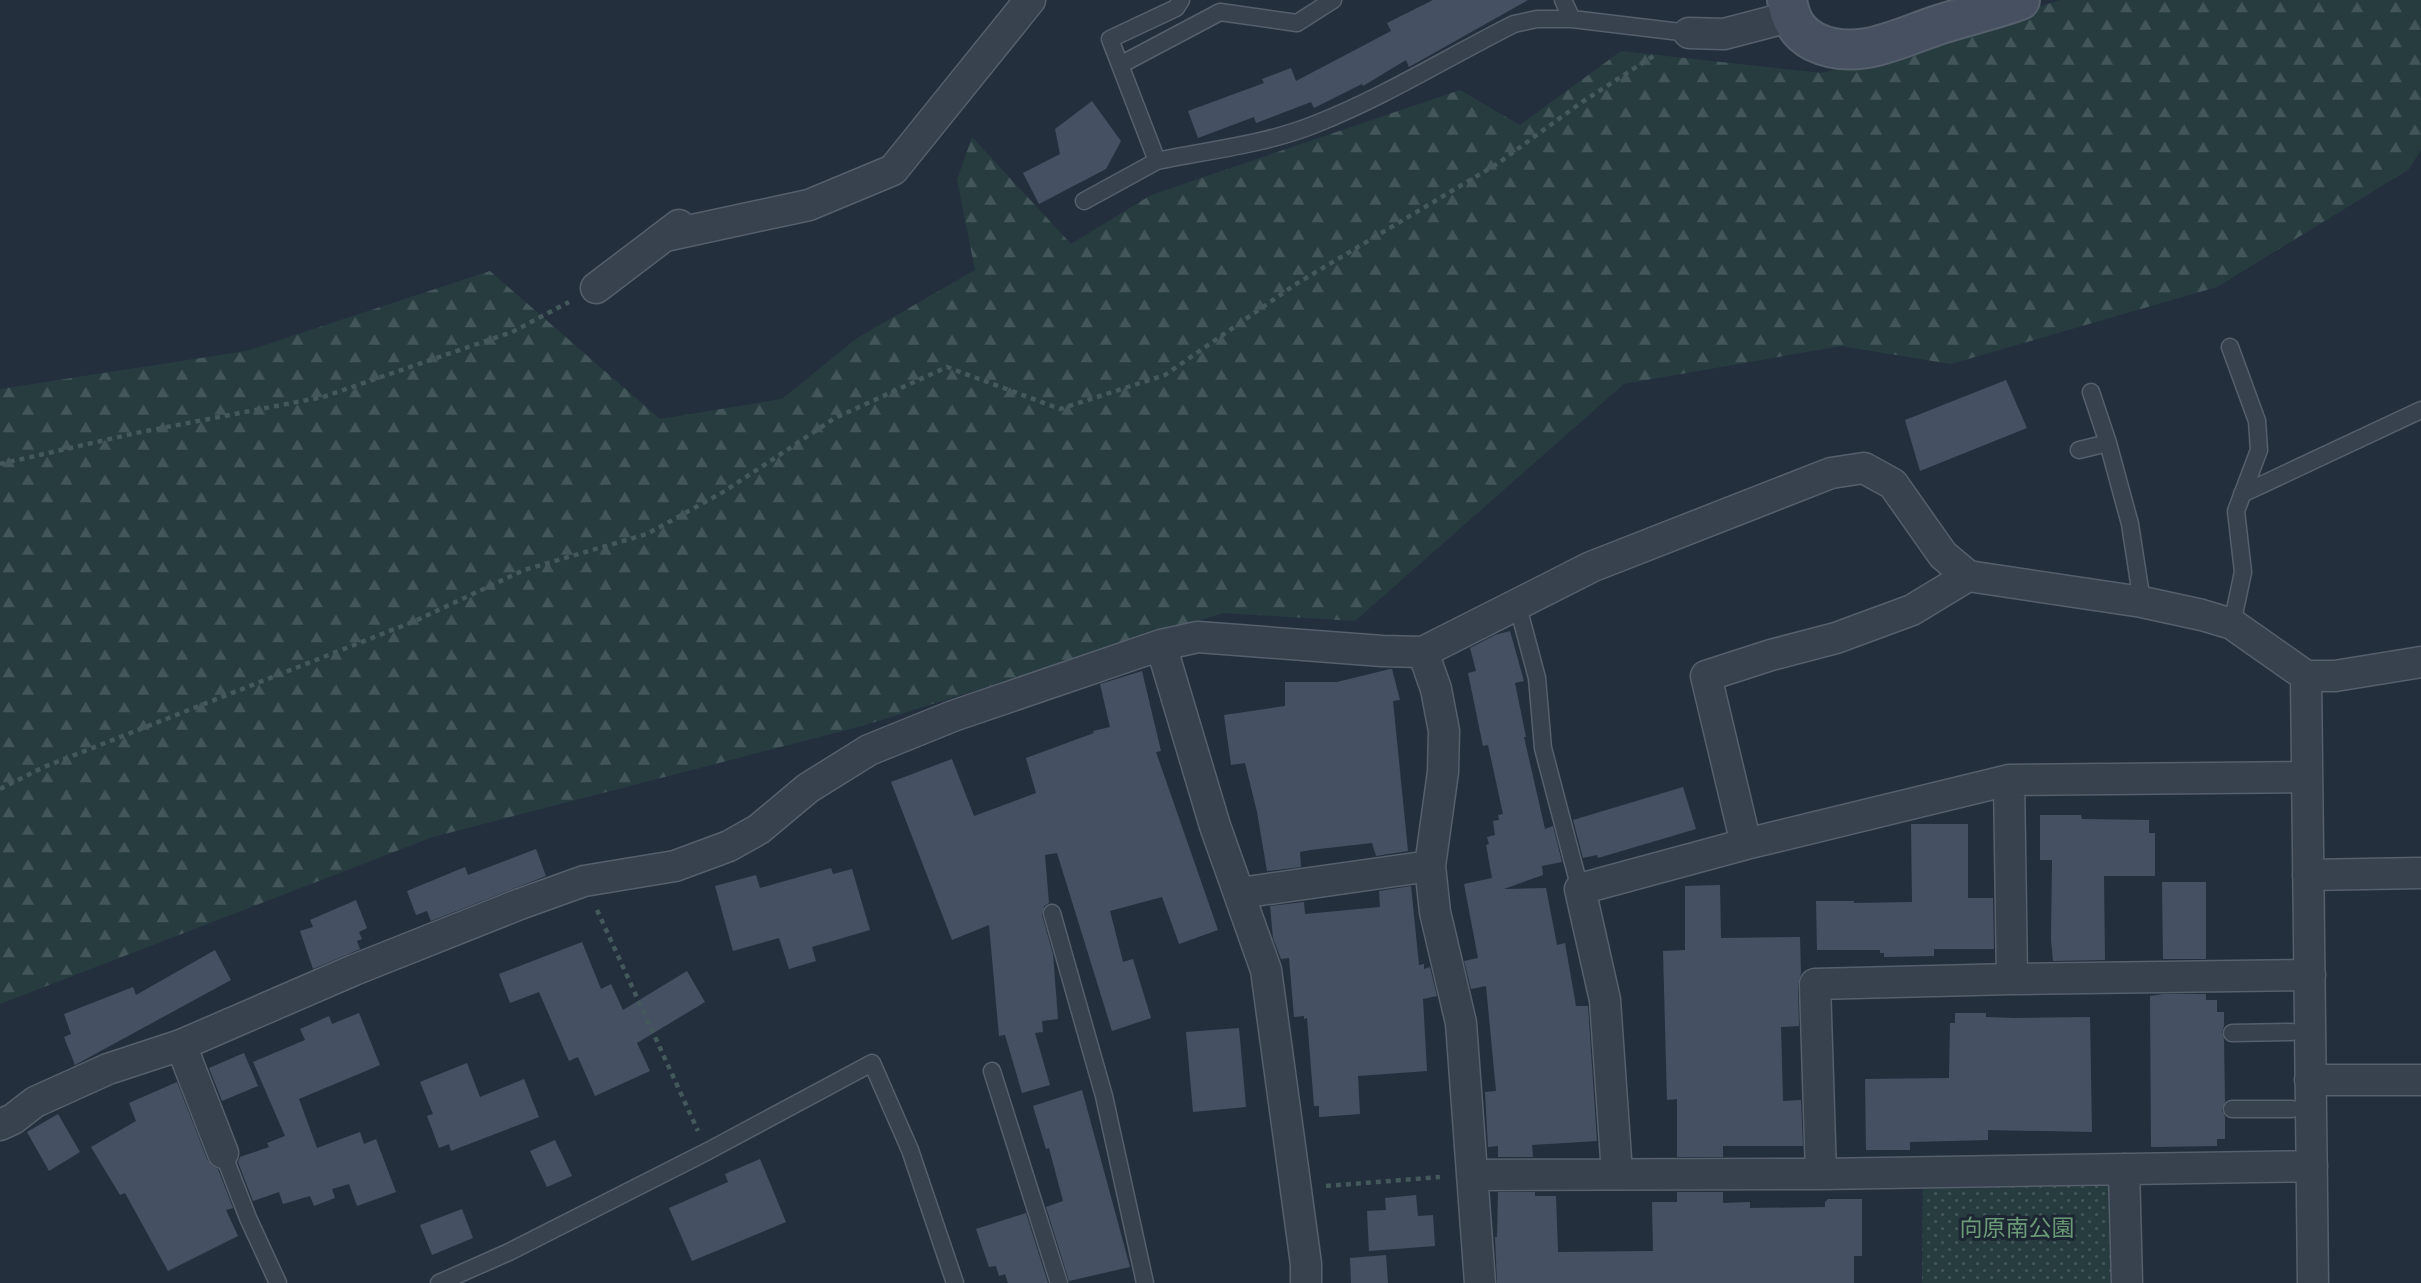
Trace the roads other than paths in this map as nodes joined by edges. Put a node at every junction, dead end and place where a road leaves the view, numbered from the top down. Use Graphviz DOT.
graph roads {
  1 [pos="1029,0"];
  2 [pos="1181,0"];
  3 [pos="1333,0"];
  4 [pos="1563,0"];
  5 [pos="2020,0"];
  6 [pos="1788,9"];
  7 [pos="1572,19"];
  8 [pos="978,27"];
  9 [pos="1689,33"];
  10 [pos="1120,65"];
  11 [pos="1157,162"];
  12 [pos="1084,201"];
  13 [pos="702,207"];
  14 [pos="665,236"];
  15 [pos="596,288"];
  16 [pos="2230,348"];
  17 [pos="2091,391"];
  18 [pos="2421,410"];
  19 [pos="2108,443"];
  20 [pos="2079,450"];
  21 [pos="2242,494"];
  22 [pos="1968,576"];
  23 [pos="2142,602"];
  24 [pos="1517,603"];
  25 [pos="2232,624"];
  26 [pos="1161,645"];
  27 [pos="1423,652"];
  28 [pos="2421,662"];
  29 [pos="2306,676"];
  30 [pos="2307,777"];
  31 [pos="2009,780"];
  32 [pos="1746,844"];
  33 [pos="1430,866"];
  34 [pos="2421,873"];
  35 [pos="2308,875"];
  36 [pos="1580,890"];
  37 [pos="1240,893"];
  38 [pos="1052,913"];
  39 [pos="2309,975"];
  40 [pos="2012,979"];
  41 [pos="2292,1032"];
  42 [pos="2232,1033"];
  43 [pos="181,1045"];
  44 [pos="992,1071"];
  45 [pos="2310,1080"];
  46 [pos="2421,1080"];
  47 [pos="2232,1109"];
  48 [pos="2292,1109"];
  49 [pos="0,1125"];
  50 [pos="223,1153"];
  51 [pos="2312,1166"];
  52 [pos="2124,1169"];
  53 [pos="1617,1173"];
  54 [pos="1821,1174"];
  55 [pos="1472,1175"];
  56 [pos="278,1283"];
  57 [pos="439,1283"];
  58 [pos="955,1283"];
  59 [pos="1059,1283"];
  60 [pos="1145,1283"];
  61 [pos="1306,1283"];
  62 [pos="1480,1283"];
  63 [pos="2127,1283"];
  64 [pos="2313,1283"];
  1 -- 8 [label="street"];
  1 -- 14 [label="street"];
  2 -- 10 [label="lane"];
  3 -- 10 [label="lane"];
  4 -- 7 [label="lane"];
  5 -- 6 [label="main road"];
  6 -- 9 [label="street"];
  7 -- 9 [label="lane"];
  7 -- 11 [label="lane"];
  10 -- 11 [label="lane"];
  11 -- 12 [label="lane"];
  13 -- 14 [label="street"];
  14 -- 15 [label="street"];
  16 -- 21 [label="lane"];
  17 -- 19 [label="lane"];
  18 -- 21 [label="lane"];
  19 -- 20 [label="lane"];
  19 -- 23 [label="lane"];
  21 -- 25 [label="lane"];
  22 -- 23 [label="street"];
  22 -- 24 [label="street"];
  22 -- 32 [label="street"];
  23 -- 25 [label="street"];
  24 -- 27 [label="street"];
  24 -- 36 [label="lane"];
  25 -- 29 [label="street"];
  26 -- 27 [label="street"];
  26 -- 37 [label="street"];
  26 -- 43 [label="street"];
  27 -- 33 [label="street"];
  28 -- 29 [label="street"];
  29 -- 30 [label="street"];
  30 -- 31 [label="street"];
  30 -- 35 [label="street"];
  31 -- 32 [label="street"];
  31 -- 40 [label="street"];
  32 -- 36 [label="street"];
  33 -- 37 [label="street"];
  33 -- 55 [label="street"];
  34 -- 35 [label="street"];
  35 -- 39 [label="street"];
  36 -- 53 [label="street"];
  37 -- 61 [label="street"];
  38 -- 60 [label="lane"];
  39 -- 40 [label="street"];
  39 -- 45 [label="street"];
  40 -- 54 [label="street"];
  41 -- 42 [label="lane"];
  43 -- 49 [label="street"];
  43 -- 50 [label="street"];
  44 -- 59 [label="lane"];
  45 -- 46 [label="street"];
  45 -- 51 [label="street"];
  47 -- 48 [label="lane"];
  50 -- 56 [label="lane"];
  51 -- 52 [label="street"];
  51 -- 64 [label="street"];
  52 -- 54 [label="street"];
  52 -- 63 [label="street"];
  53 -- 54 [label="street"];
  53 -- 55 [label="street"];
  55 -- 62 [label="street"];
  57 -- 58 [label="lane"];
}
